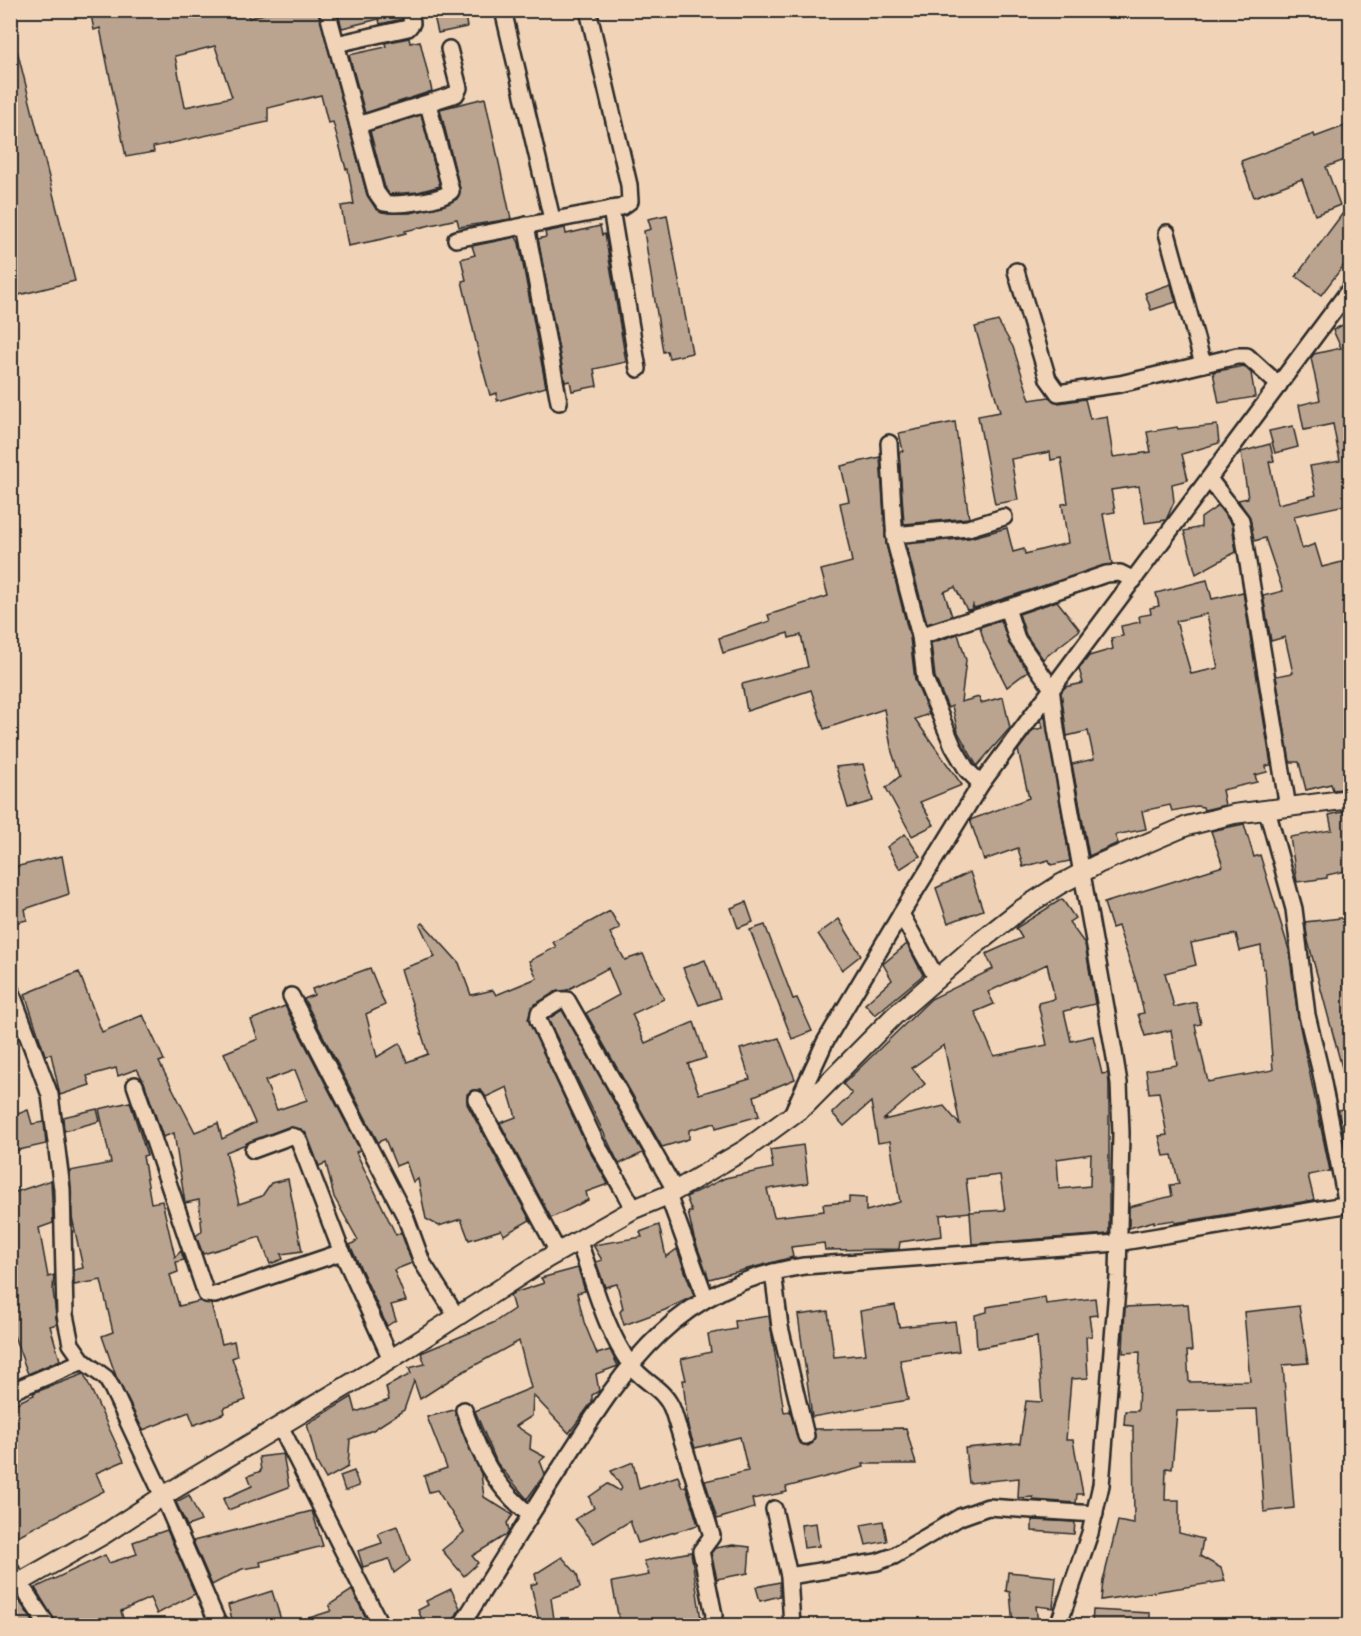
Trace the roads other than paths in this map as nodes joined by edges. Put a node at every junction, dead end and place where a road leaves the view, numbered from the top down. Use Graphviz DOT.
graph roads {
  1 [pos="327,10"];
  2 [pos="410,10"];
  3 [pos="503,10"];
  4 [pos="588,10"];
  5 [pos="336,44"];
  6 [pos="449,49"];
  7 [pos="428,104"];
  8 [pos="358,125"];
  9 [pos="611,209"];
  10 [pos="552,219"];
  11 [pos="526,225"];
  12 [pos="1167,233"];
  13 [pos="456,239"];
  14 [pos="1016,271"];
  15 [pos="1350,289"];
  16 [pos="1203,364"];
  17 [pos="638,369"];
  18 [pos="1275,381"];
  19 [pos="559,402"];
  20 [pos="889,443"];
  21 [pos="1209,479"];
  22 [pos="1004,517"];
  23 [pos="894,535"];
  24 [pos="1128,577"];
  25 [pos="1007,608"];
  26 [pos="920,636"];
  27 [pos="1045,680"];
  28 [pos="974,777"];
  29 [pos="1350,799"];
  30 [pos="1288,807"];
  31 [pos="1267,810"];
  32 [pos="1082,873"];
  33 [pos="901,914"];
  34 [pos="937,979"];
  35 [pos="10,989"];
  36 [pos="291,996"];
  37 [pos="135,1085"];
  38 [pos="476,1099"];
  39 [pos="792,1114"];
  40 [pos="253,1150"];
  41 [pos="667,1181"];
  42 [pos="628,1199"];
  43 [pos="1349,1204"];
  44 [pos="578,1240"];
  45 [pos="552,1242"];
  46 [pos="1117,1248"];
  47 [pos="342,1252"];
  48 [pos="774,1276"];
  49 [pos="706,1299"];
  50 [pos="451,1307"];
  51 [pos="388,1353"];
  52 [pos="83,1361"];
  53 [pos="635,1370"];
  54 [pos="10,1392"];
  55 [pos="464,1410"];
  56 [pos="280,1426"];
  57 [pos="806,1436"];
  58 [pos="159,1487"];
  59 [pos="774,1509"];
  60 [pos="1095,1514"];
  61 [pos="530,1515"];
  62 [pos="789,1576"];
  63 [pos="14,1578"];
  64 [pos="48,1626"];
  65 [pos="219,1626"];
  66 [pos="381,1626"];
  67 [pos="461,1626"];
  68 [pos="712,1626"];
  69 [pos="792,1626"];
  70 [pos="1058,1626"];
  1 -- 5 [label="street"];
  2 -- 5 [label="street"];
  3 -- 10 [label="street"];
  4 -- 9 [label="street"];
  5 -- 8 [label="street"];
  6 -- 7 [label="street"];
  7 -- 8 [label="street"];
  7 -- 8 [label="street"];
  9 -- 10 [label="street"];
  9 -- 17 [label="street"];
  10 -- 11 [label="street"];
  11 -- 13 [label="street"];
  11 -- 19 [label="street"];
  12 -- 16 [label="street"];
  14 -- 16 [label="street"];
  15 -- 18 [label="street"];
  16 -- 18 [label="street"];
  18 -- 21 [label="street"];
  20 -- 23 [label="street"];
  21 -- 24 [label="street"];
  21 -- 30 [label="street"];
  22 -- 23 [label="street"];
  23 -- 26 [label="street"];
  24 -- 25 [label="street"];
  24 -- 27 [label="street"];
  25 -- 26 [label="street"];
  25 -- 27 [label="street"];
  26 -- 28 [label="street"];
  27 -- 28 [label="street"];
  27 -- 32 [label="street"];
  28 -- 33 [label="street"];
  29 -- 30 [label="street"];
  30 -- 31 [label="street"];
  31 -- 32 [label="street"];
  31 -- 43 [label="street"];
  32 -- 34 [label="street"];
  32 -- 46 [label="street"];
  33 -- 34 [label="street"];
  33 -- 39 [label="street"];
  34 -- 39 [label="street"];
  35 -- 52 [label="street"];
  36 -- 50 [label="street"];
  37 -- 47 [label="street"];
  38 -- 45 [label="street"];
  39 -- 41 [label="street"];
  40 -- 47 [label="street"];
  41 -- 42 [label="street"];
  41 -- 42 [label="street"];
  41 -- 49 [label="street"];
  42 -- 44 [label="street"];
  43 -- 46 [label="street"];
  44 -- 45 [label="street"];
  44 -- 53 [label="street"];
  45 -- 50 [label="street"];
  46 -- 48 [label="street"];
  46 -- 60 [label="street"];
  47 -- 51 [label="street"];
  48 -- 49 [label="street"];
  48 -- 57 [label="street"];
  49 -- 53 [label="street"];
  50 -- 51 [label="street"];
  51 -- 56 [label="street"];
  52 -- 54 [label="street"];
  52 -- 58 [label="street"];
  53 -- 61 [label="street"];
  53 -- 68 [label="street"];
  55 -- 61 [label="street"];
  56 -- 58 [label="street"];
  56 -- 66 [label="street"];
  58 -- 63 [label="street"];
  58 -- 65 [label="street"];
  59 -- 62 [label="street"];
  60 -- 62 [label="street"];
  60 -- 70 [label="street"];
  61 -- 67 [label="street"];
  62 -- 69 [label="street"];
  63 -- 64 [label="street"];
}
